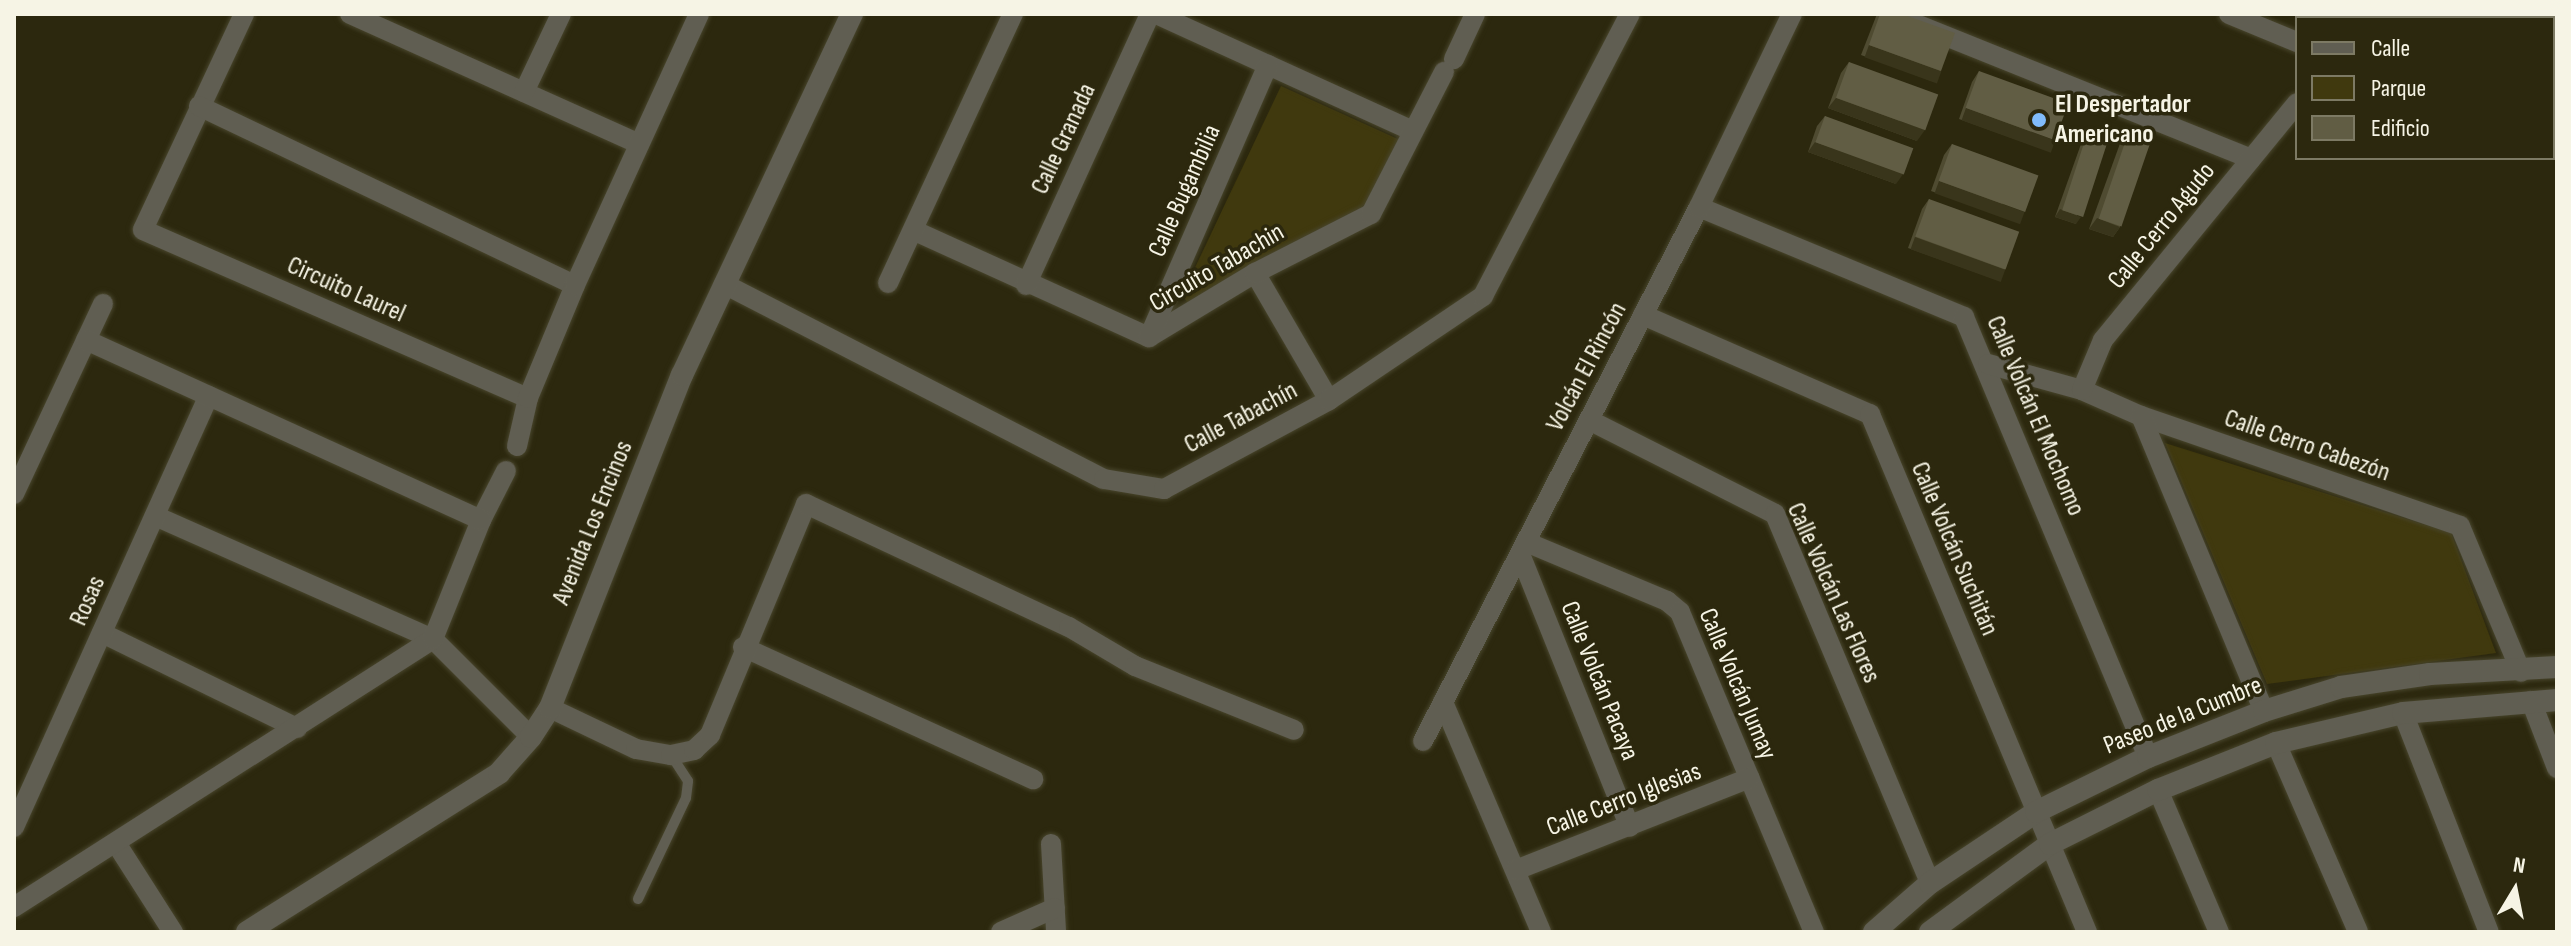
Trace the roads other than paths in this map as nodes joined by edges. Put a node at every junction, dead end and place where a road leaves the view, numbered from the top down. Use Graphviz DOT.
graph roads {
  1 [pos="244,14"];
  2 [pos="350,14"];
  3 [pos="561,14"];
  4 [pos="699,14"];
  5 [pos="852,14"];
  6 [pos="1013,14"];
  7 [pos="1150,14"];
  8 [pos="1156,14"];
  9 [pos="1475,14"];
  10 [pos="1630,14"];
  11 [pos="1792,14"];
  12 [pos="1891,14"];
  13 [pos="2229,14"];
  14 [pos="383,21"];
  15 [pos="2295,41"];
  16 [pos="1268,65"];
  17 [pos="524,92"];
  18 [pos="2295,105"];
  19 [pos="199,106"];
  20 [pos="1413,131"];
  21 [pos="639,144"];
  22 [pos="2251,159"];
  23 [pos="1699,207"];
  24 [pos="915,231"];
  25 [pos="1255,273"];
  26 [pos="888,283"];
  27 [pos="724,284"];
  28 [pos="575,285"];
  29 [pos="1026,285"];
  30 [pos="103,304"];
  31 [pos="1643,315"];
  32 [pos="1149,337"];
  33 [pos="86,340"];
  34 [pos="1988,364"];
  35 [pos="2082,390"];
  36 [pos="209,396"];
  37 [pos="528,398"];
  38 [pos="1329,400"];
  39 [pos="2141,416"];
  40 [pos="1589,420"];
  41 [pos="517,446"];
  42 [pos="506,471"];
  43 [pos="14,494"];
  44 [pos="155,516"];
  45 [pos="481,520"];
  46 [pos="1523,548"];
  47 [pos="102,633"];
  48 [pos="433,639"];
  49 [pos="743,647"];
  50 [pos="2557,667"];
  51 [pos="2521,672"];
  52 [pos="2557,700"];
  53 [pos="2531,701"];
  54 [pos="1443,702"];
  55 [pos="550,708"];
  56 [pos="2264,711"];
  57 [pos="2403,713"];
  58 [pos="297,728"];
  59 [pos="1294,730"];
  60 [pos="531,737"];
  61 [pos="1423,741"];
  62 [pos="2276,743"];
  63 [pos="671,755"];
  64 [pos="2148,757"];
  65 [pos="2557,768"];
  66 [pos="1750,778"];
  67 [pos="1033,779"];
  68 [pos="2158,790"];
  69 [pos="2036,812"];
  70 [pos="14,827"];
  71 [pos="1630,827"];
  72 [pos="116,843"];
  73 [pos="1051,844"];
  74 [pos="2050,844"];
  75 [pos="1516,870"];
  76 [pos="1930,883"];
  77 [pos="638,899"];
  78 [pos="14,907"];
  79 [pos="1055,908"];
  80 [pos="1941,928"];
  81 [pos="173,932"];
  82 [pos="247,932"];
  83 [pos="1001,932"];
  84 [pos="1056,932"];
  85 [pos="1541,932"];
  86 [pos="1814,932"];
  87 [pos="1874,932"];
  88 [pos="2087,932"];
  89 [pos="2219,932"];
  90 [pos="2358,932"];
  91 [pos="2489,932"];
  1 -- 19 [label="street"];
  2 -- 14 [label="street"];
  3 -- 17 [label="street"];
  4 -- 21 [label="street"];
  5 -- 27 [label="street, Avenida Los Encinos"];
  6 -- 24 [label="street"];
  7 -- 29 [label="street, Calle Granada"];
  8 -- 16 [label="street"];
  9 -- 20 [label="street, Circuito Tabachin"];
  10 -- 38 [label="street, Calle Tabachín"];
  11 -- 23 [label="street, Volcán El Rincón"];
  12 -- 22 [label="street"];
  13 -- 15 [label="street"];
  14 -- 17 [label="street"];
  16 -- 20 [label="street"];
  16 -- 32 [label="street, Calle Bugambilia"];
  17 -- 21 [label="street"];
  18 -- 22 [label="street, Calle Cerro Agudo"];
  19 -- 28 [label="street"];
  19 -- 37 [label="street, Circuito Laurel"];
  20 -- 25 [label="street, Circuito Tabachin"];
  21 -- 28 [label="street"];
  22 -- 35 [label="street, Calle Cerro Agudo"];
  23 -- 31 [label="street, Volcán El Rincón"];
  23 -- 34 [label="street, Calle Volcán El Mochomo"];
  24 -- 26 [label="street"];
  24 -- 29 [label="street, Circuito Tabachin"];
  25 -- 32 [label="street, Circuito Tabachin"];
  25 -- 38 [label="street"];
  27 -- 38 [label="street, Calle Tabachín"];
  27 -- 55 [label="street, Avenida Los Encinos"];
  28 -- 37 [label="street"];
  29 -- 32 [label="street, Circuito Tabachin"];
  30 -- 33 [label="street"];
  31 -- 40 [label="street, Volcán El Rincón"];
  31 -- 69 [label="street, Calle Volcán Suchitán"];
  33 -- 36 [label="street"];
  33 -- 43 [label="street"];
  34 -- 35 [label="street, Calle Cerro Cabezón"];
  34 -- 64 [label="street, Calle Volcán El Mochomo"];
  35 -- 39 [label="street, Calle Cerro Cabezón"];
  36 -- 44 [label="street, Rosas"];
  36 -- 45 [label="street"];
  37 -- 41 [label="street"];
  39 -- 51 [label="street, Calle Cerro Cabezón"];
  39 -- 56 [label="street"];
  40 -- 46 [label="street, Volcán El Rincón"];
  40 -- 76 [label="street, Calle Volcán Las Flores"];
  42 -- 45 [label="street"];
  44 -- 47 [label="street, Rosas"];
  44 -- 48 [label="street"];
  45 -- 48 [label="street"];
  46 -- 54 [label="street, Volcán El Rincón"];
  46 -- 66 [label="street, Calle Volcán Jumay"];
  46 -- 71 [label="street, Calle Volcán Pacaya"];
  47 -- 58 [label="street"];
  47 -- 70 [label="street, Rosas"];
  48 -- 58 [label="street"];
  48 -- 60 [label="street"];
  49 -- 59 [label="street"];
  49 -- 63 [label="street"];
  49 -- 67 [label="street"];
  50 -- 51 [label="street, Paseo de la Cumbre"];
  51 -- 56 [label="street, Paseo de la Cumbre"];
  52 -- 53 [label="street"];
  53 -- 57 [label="street"];
  53 -- 65 [label="street"];
  54 -- 61 [label="street, Volcán El Rincón"];
  54 -- 75 [label="street"];
  55 -- 60 [label="street, Avenida Los Encinos"];
  55 -- 63 [label="street"];
  56 -- 64 [label="street, Paseo de la Cumbre"];
  57 -- 62 [label="street"];
  57 -- 91 [label="street"];
  58 -- 72 [label="street"];
  60 -- 82 [label="street, Avenida Los Encinos"];
  62 -- 68 [label="street"];
  62 -- 90 [label="street"];
  63 -- 77 [label="lane"];
  64 -- 69 [label="street, Paseo de la Cumbre"];
  66 -- 71 [label="street, Calle Cerro Iglesias"];
  66 -- 86 [label="street, Calle Volcán Jumay"];
  68 -- 74 [label="street"];
  68 -- 89 [label="street"];
  69 -- 74 [label="street, Calle Volcán Suchitán"];
  69 -- 76 [label="street, Paseo de la Cumbre"];
  71 -- 75 [label="street, Calle Cerro Iglesias"];
  72 -- 78 [label="street"];
  72 -- 81 [label="street"];
  73 -- 79 [label="street"];
  74 -- 80 [label="street"];
  74 -- 88 [label="street, Calle Volcán Suchitán"];
  75 -- 85 [label="street"];
  76 -- 87 [label="street, Paseo de la Cumbre"];
  79 -- 83 [label="street"];
  79 -- 84 [label="street"];
}
